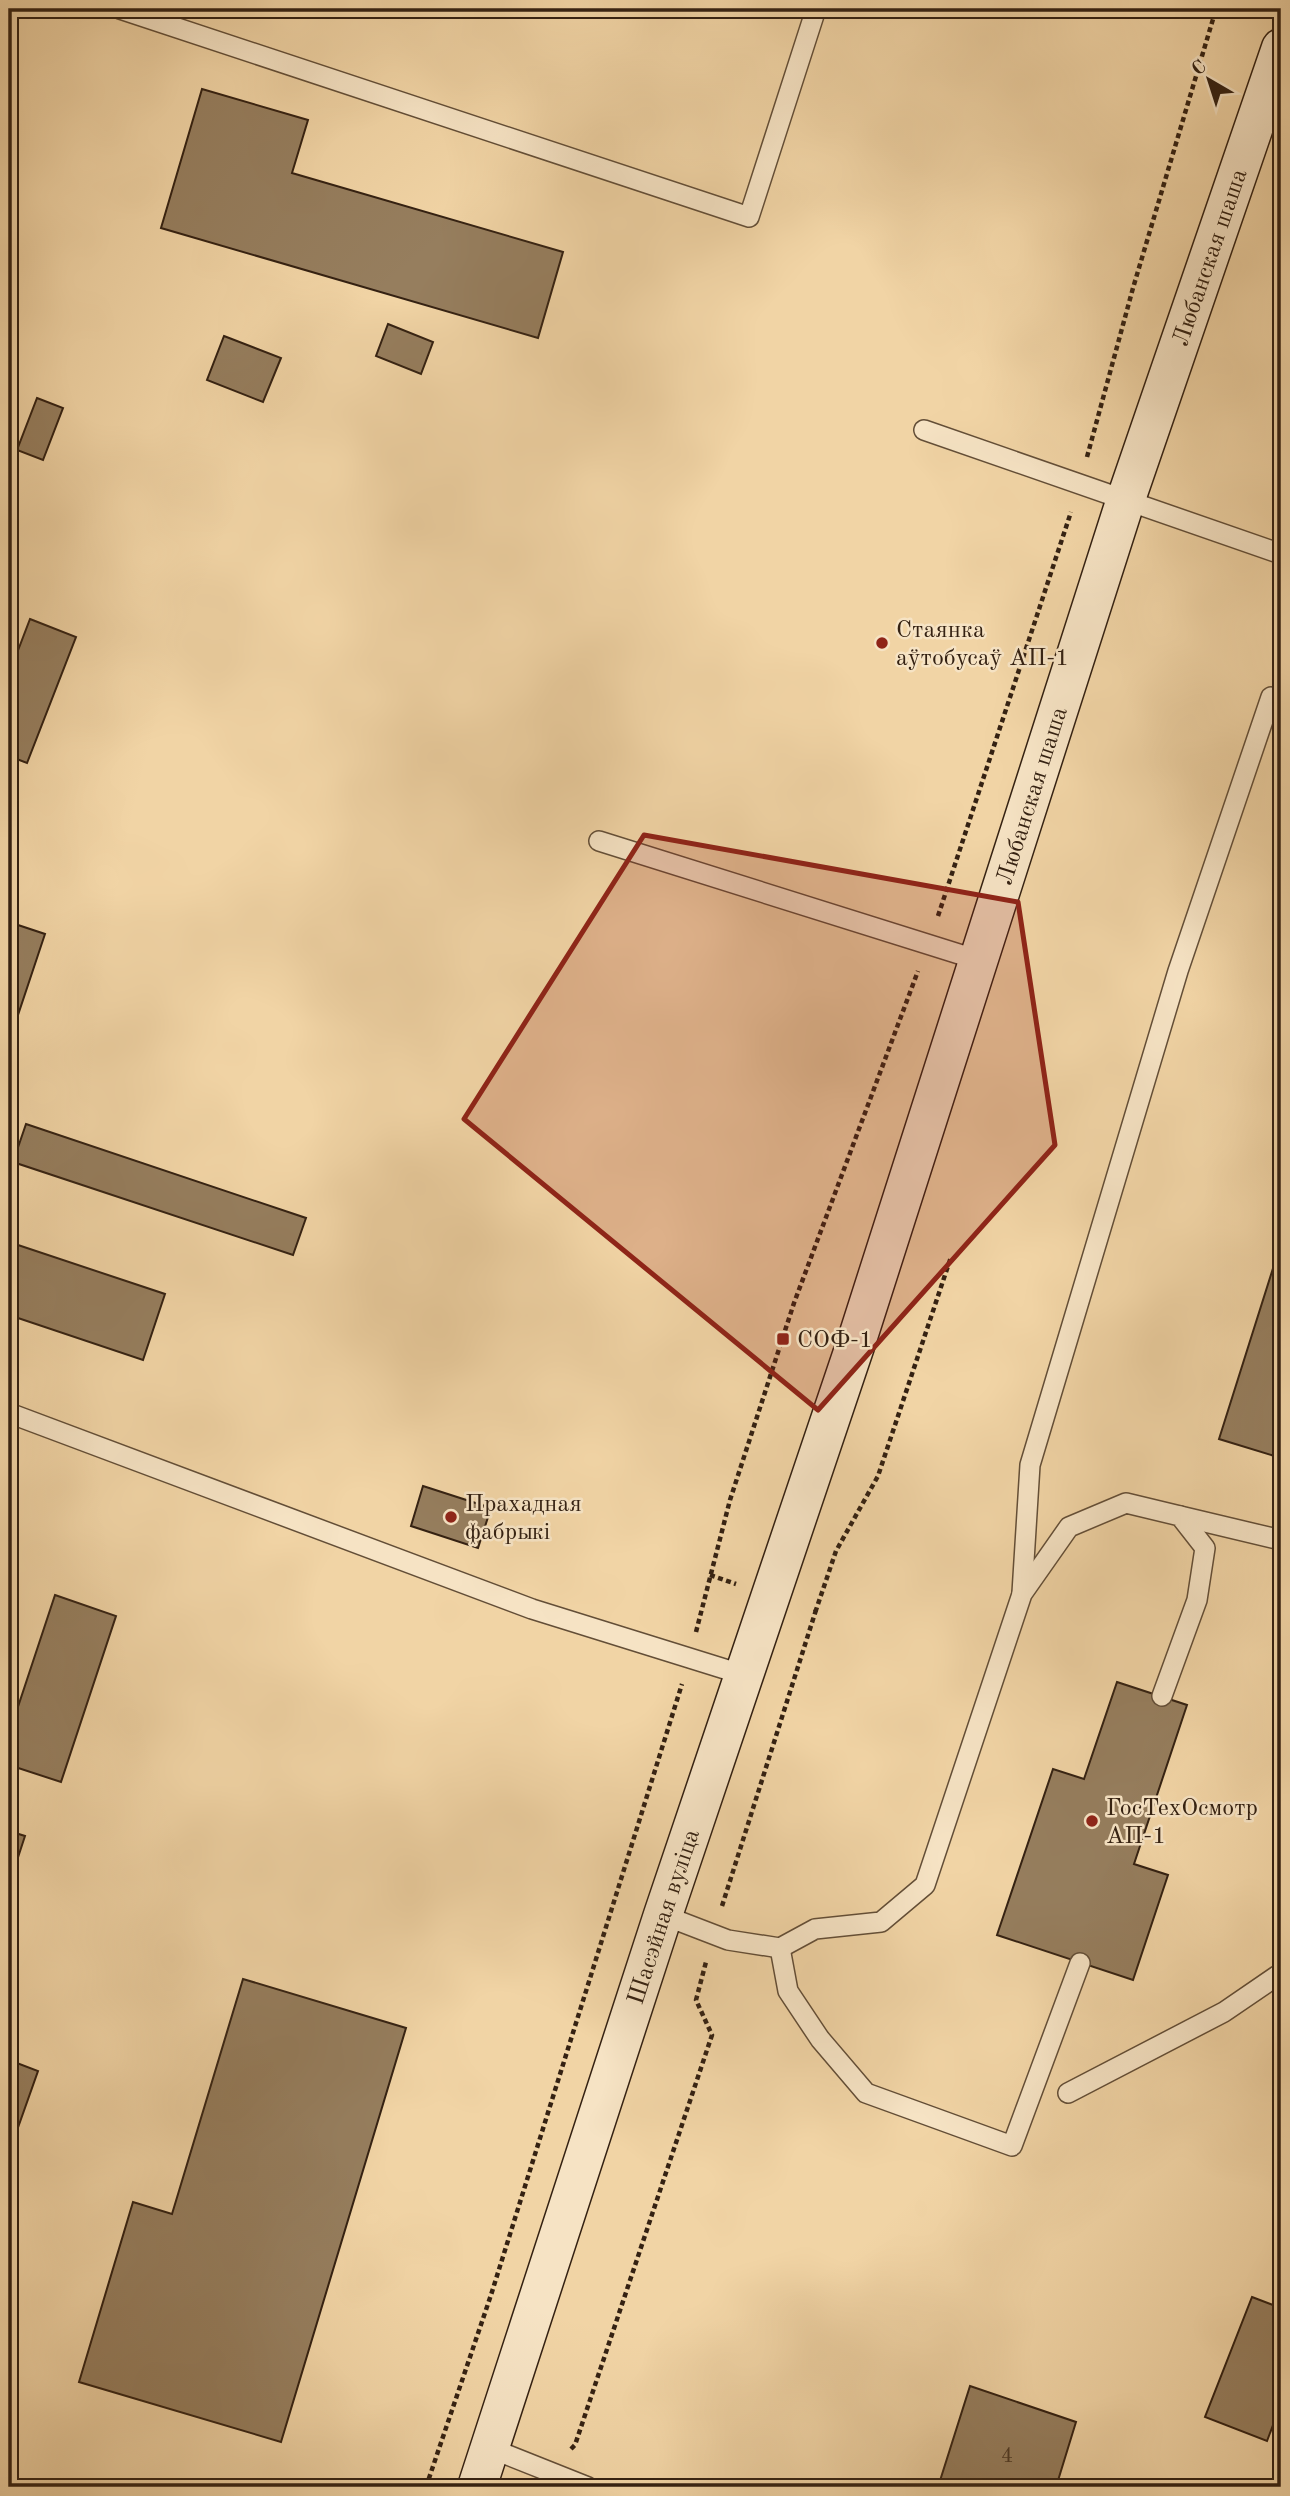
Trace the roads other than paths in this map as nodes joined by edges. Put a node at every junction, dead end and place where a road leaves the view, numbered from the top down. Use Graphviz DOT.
graph roads {
  1 [pos="120,9"];
  2 [pos="816,9"];
  3 [pos="1281,48"];
  4 [pos="924,430"];
  5 [pos="1126,499"];
  6 [pos="1281,554"];
  7 [pos="1271,697"];
  8 [pos="599,841"];
  9 [pos="978,960"];
  10 [pos="855,1346"];
  11 [pos="9,1413"];
  12 [pos="1180,1516"];
  13 [pos="1281,1540"];
  14 [pos="1022,1594"];
  15 [pos="744,1675"];
  16 [pos="1162,1696"];
  17 [pos="663,1915"];
  18 [pos="780,1948"];
  19 [pos="1080,1963"];
  20 [pos="1281,1973"];
  21 [pos="1068,2092"];
  22 [pos="490,2448"];
  23 [pos="477,2487"];
  24 [pos="588,2487"];
  1 -- 2 [label="lane"];
  3 -- 5 [label="main road, Любанская шаша"];
  4 -- 5 [label="lane"];
  5 -- 6 [label="lane"];
  5 -- 9 [label="main road, Любанская шаша"];
  7 -- 14 [label="lane"];
  8 -- 9 [label="lane"];
  9 -- 10 [label="main road, Любанская шаша"];
  10 -- 15 [label="main road, Шасэйная вуліца"];
  11 -- 15 [label="lane"];
  12 -- 13 [label="lane"];
  12 -- 14 [label="lane"];
  12 -- 16 [label="lane"];
  14 -- 18 [label="lane"];
  15 -- 17 [label="main road, Шасэйная вуліца"];
  17 -- 18 [label="lane"];
  17 -- 22 [label="main road, Шасэйная вуліца"];
  18 -- 19 [label="lane"];
  20 -- 21 [label="lane"];
  22 -- 23 [label="main road, Шасэйная вуліца"];
  22 -- 24 [label="lane"];
}
